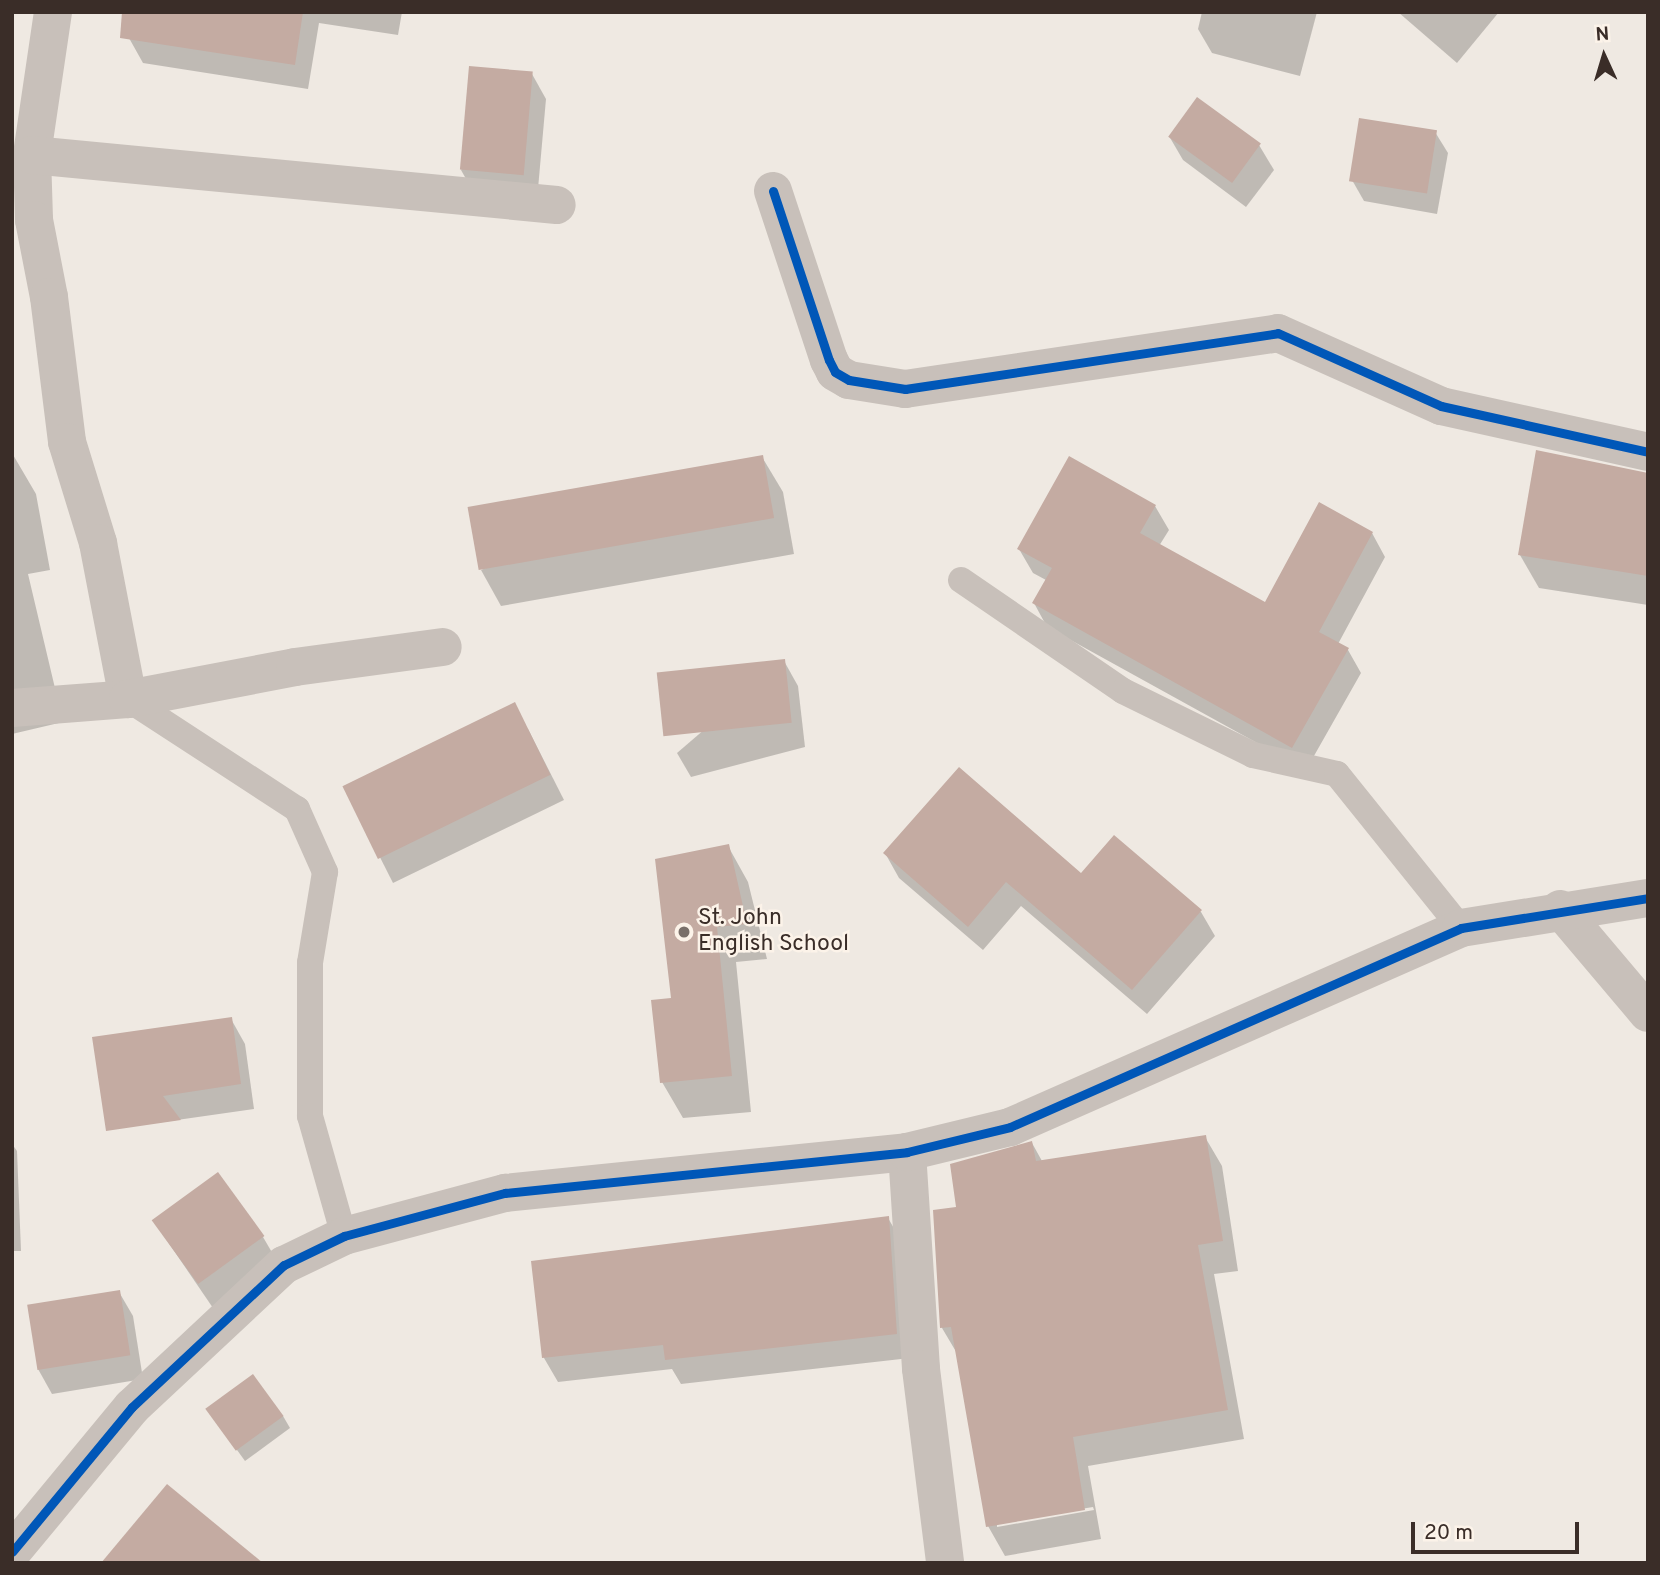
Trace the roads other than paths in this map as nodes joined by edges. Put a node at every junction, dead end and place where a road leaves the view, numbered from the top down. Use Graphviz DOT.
graph roads {
  1 [pos="53,12"];
  2 [pos="32,155"];
  3 [pos="773,191"];
  4 [pos="558,205"];
  5 [pos="1648,452"];
  6 [pos="961,580"];
  7 [pos="443,647"];
  8 [pos="128,699"];
  9 [pos="12,708"];
  10 [pos="1648,898"];
  11 [pos="1560,909"];
  12 [pos="1461,928"];
  13 [pos="1648,1013"];
  14 [pos="907,1152"];
  15 [pos="344,1236"];
  16 [pos="12,1552"];
  17 [pos="945,1563"];
  1 -- 2 [label="street"];
  2 -- 4 [label="street"];
  2 -- 8 [label="street"];
  3 -- 5 [label="street"];
  6 -- 12 [label="lane"];
  7 -- 8 [label="street"];
  8 -- 9 [label="street"];
  8 -- 15 [label="lane"];
  10 -- 11 [label="street"];
  11 -- 12 [label="street"];
  11 -- 13 [label="street"];
  12 -- 14 [label="street"];
  14 -- 15 [label="street"];
  14 -- 17 [label="street"];
  15 -- 16 [label="street"];
}
